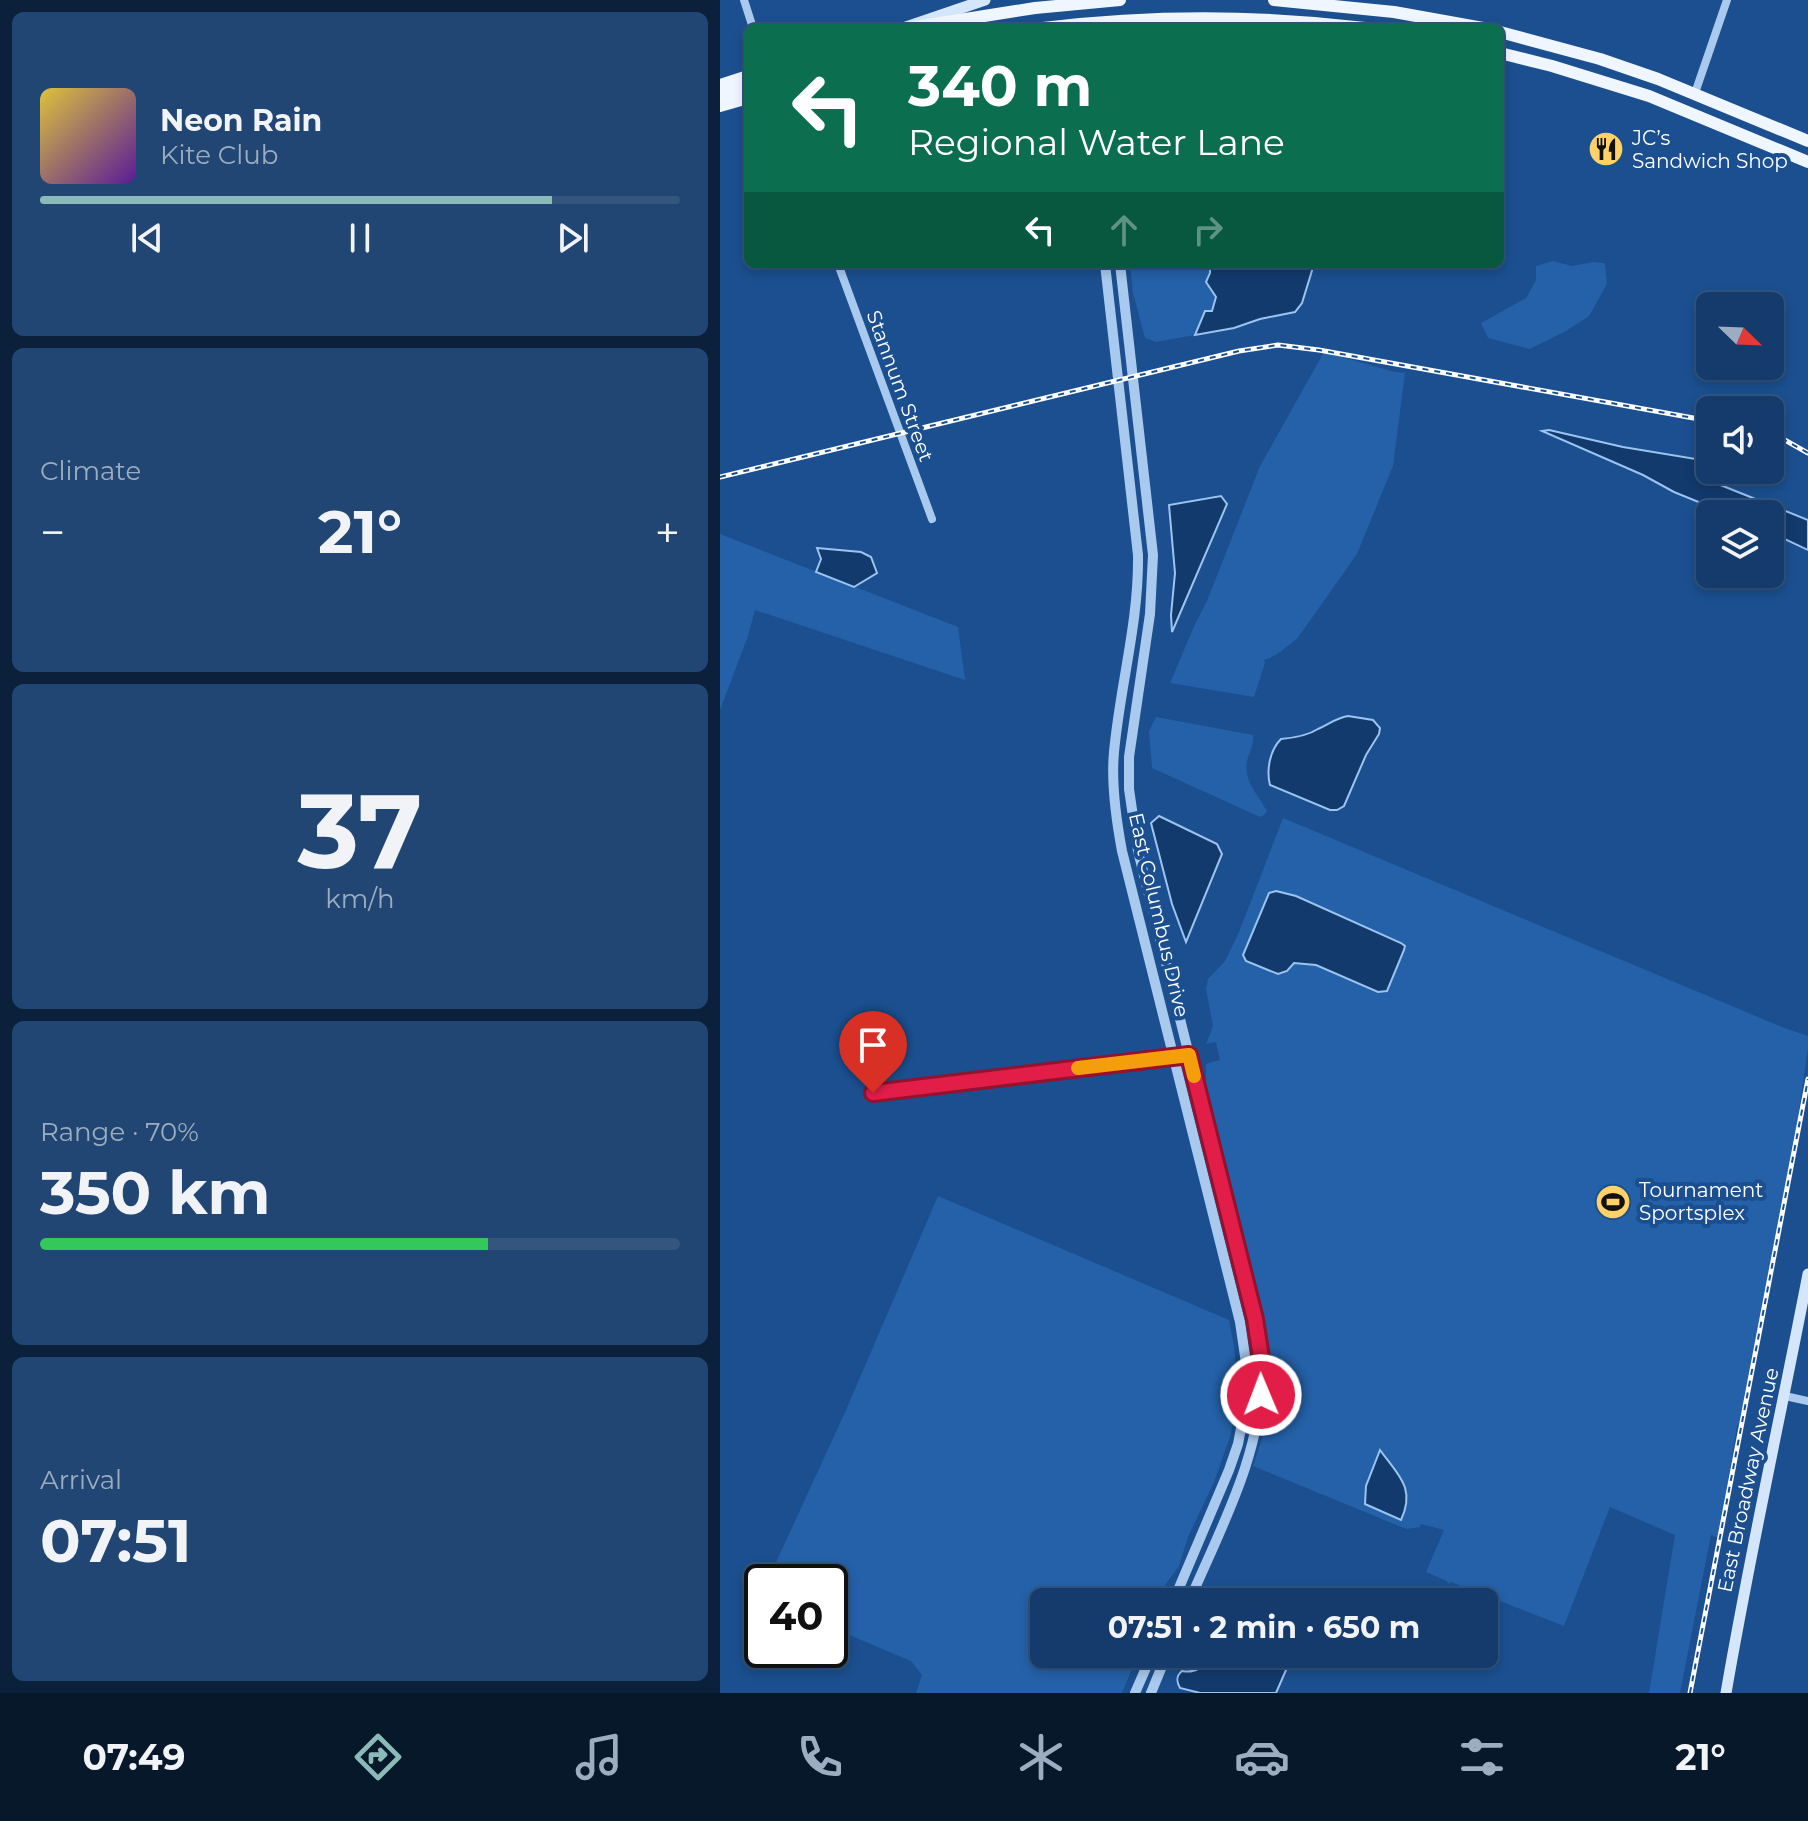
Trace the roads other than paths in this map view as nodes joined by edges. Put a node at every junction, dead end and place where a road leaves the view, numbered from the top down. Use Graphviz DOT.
graph roads {
  1 [pos="744,0"];
  2 [pos="985,0"];
  3 [pos="1120,0"];
  4 [pos="1274,0"];
  5 [pos="1727,0"];
  6 [pos="1298,1"];
  7 [pos="1082,2"];
  8 [pos="1297,21"];
  9 [pos="752,24"];
  10 [pos="915,24"];
  11 [pos="933,24"];
  12 [pos="1084,24"];
  13 [pos="1101,24"];
  14 [pos="1326,24"];
  15 [pos="1461,24"];
  16 [pos="1504,33"];
  17 [pos="1504,54"];
  18 [pos="744,77"];
  19 [pos="720,85"];
  20 [pos="744,87"];
  21 [pos="1695,93"];
  22 [pos="720,96"];
  23 [pos="744,99"];
  24 [pos="720,106"];
  25 [pos="1808,141"];
  26 [pos="1808,162"];
  27 [pos="839,268"];
  28 [pos="1105,268"];
  29 [pos="1120,268"];
  30 [pos="932,519"];
  31 [pos="1122,696"];
  32 [pos="1137,698"];
  33 [pos="1189,1055"];
  34 [pos="1174,1057"];
  35 [pos="873,1093"];
  36 [pos="1808,1274"];
  37 [pos="1785,1396"];
  38 [pos="1808,1401"];
  39 [pos="1179,1588"];
  40 [pos="1195,1588"];
  41 [pos="1146,1668"];
  42 [pos="1161,1668"];
  43 [pos="1135,1693"];
  44 [pos="1151,1693"];
  45 [pos="1726,1693"];
  1 -- 9 [label="street"];
  2 -- 10 [label="main road"];
  3 -- 7 [label="main road"];
  4 -- 6 [label="main road"];
  5 -- 21 [label="street"];
  6 -- 8 [label="main road"];
  6 -- 15 [label="main road"];
  7 -- 11 [label="main road"];
  7 -- 12 [label="main road"];
  8 -- 13 [label="main road"];
  8 -- 14 [label="main road"];
  16 -- 21 [label="main road"];
  17 -- 26 [label="main road"];
  18 -- 19 [label="main road"];
  20 -- 22 [label="main road"];
  21 -- 25 [label="main road"];
  23 -- 24 [label="main road"];
  27 -- 30 [label="street, Stannum Street"];
  28 -- 31 [label="street, East Columbus Drive"];
  29 -- 32 [label="street, East Columbus Drive"];
  31 -- 32 [label="street"];
  31 -- 34 [label="street, East Columbus Drive"];
  32 -- 33 [label="street, East Columbus Drive"];
  33 -- 34 [label="street"];
  33 -- 40 [label="street, East Columbus Drive"];
  34 -- 35 [label="street"];
  34 -- 39 [label="street, East Columbus Drive"];
  36 -- 37 [label="main road, East Broadway Avenue"];
  37 -- 38 [label="street"];
  37 -- 45 [label="main road, East Broadway Avenue"];
  41 -- 43 [label="street"];
  42 -- 44 [label="street"];
}
